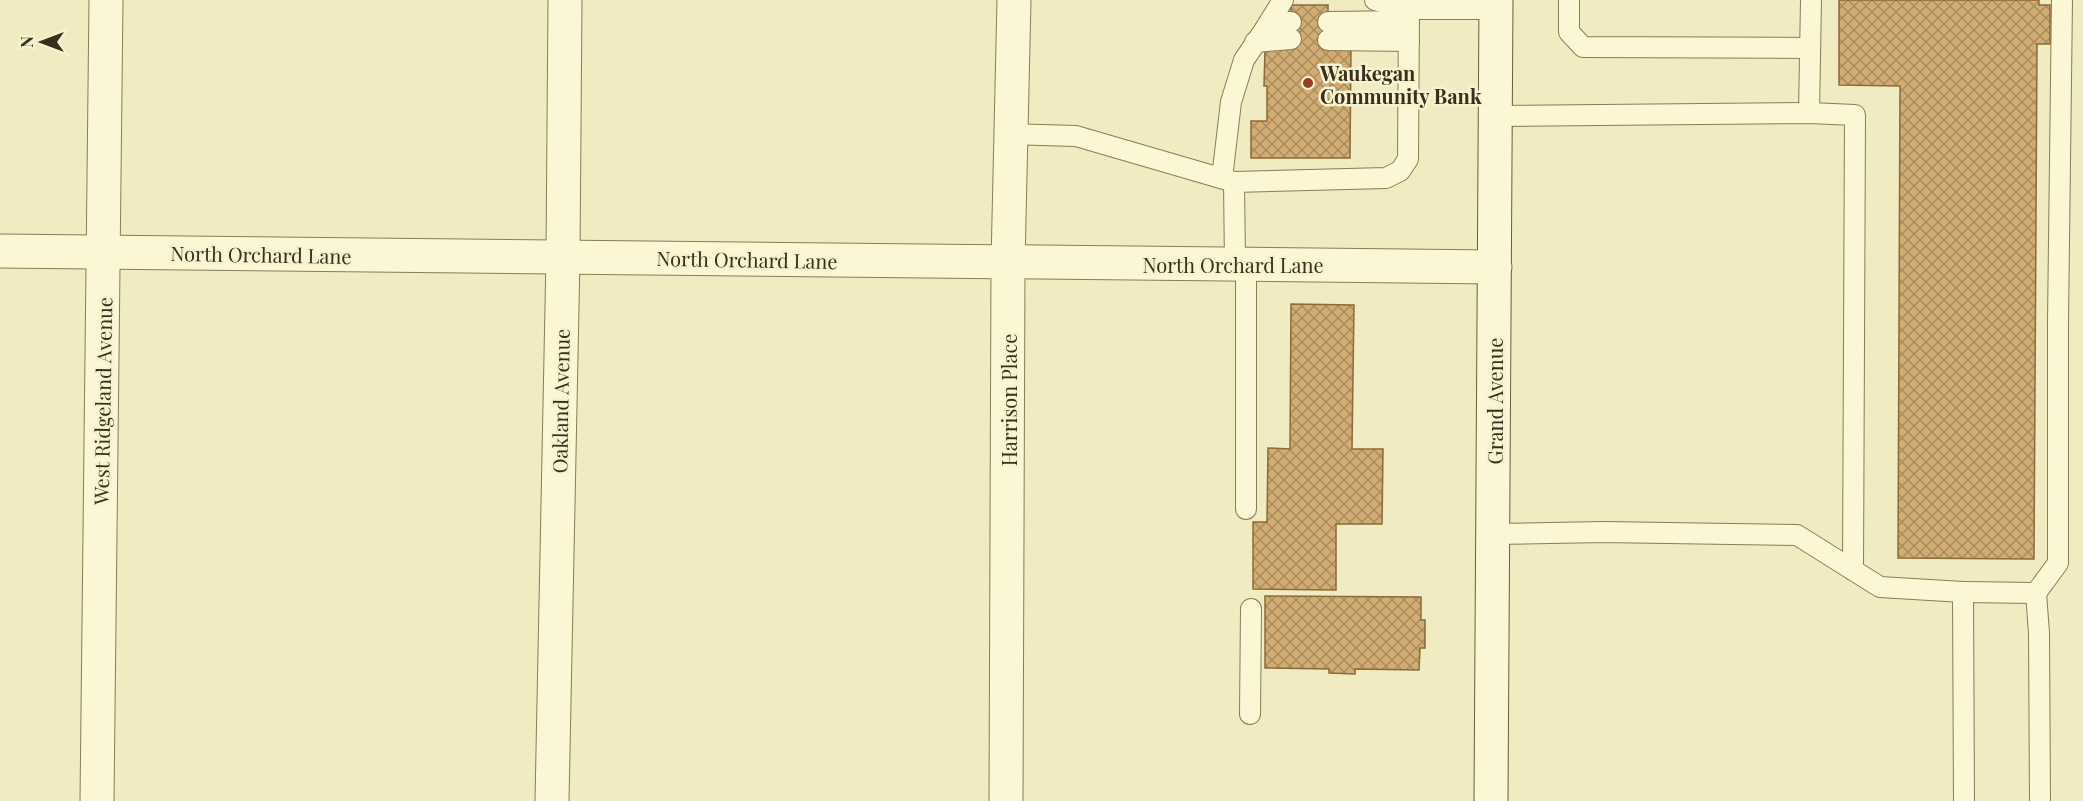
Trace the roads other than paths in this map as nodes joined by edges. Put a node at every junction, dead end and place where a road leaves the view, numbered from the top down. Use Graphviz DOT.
graph roads {
  1 [pos="106,0"];
  2 [pos="566,0"];
  3 [pos="1014,0"];
  4 [pos="1282,0"];
  5 [pos="1375,0"];
  6 [pos="1569,0"];
  7 [pos="1811,0"];
  8 [pos="2062,0"];
  9 [pos="1496,4"];
  10 [pos="1409,24"];
  11 [pos="1292,31"];
  12 [pos="1328,31"];
  13 [pos="1260,35"];
  14 [pos="1810,48"];
  15 [pos="1809,113"];
  16 [pos="1496,116"];
  17 [pos="1011,134"];
  18 [pos="1228,180"];
  19 [pos="0,251"];
  20 [pos="104,252"];
  21 [pos="563,257"];
  22 [pos="1008,263"];
  23 [pos="1240,264"];
  24 [pos="1495,267"];
  25 [pos="1246,509"];
  26 [pos="1494,534"];
  27 [pos="1853,570"];
  28 [pos="1963,592"];
  29 [pos="2036,593"];
  30 [pos="1251,609"];
  31 [pos="1250,714"];
  32 [pos="97,801"];
  33 [pos="552,801"];
  34 [pos="1006,801"];
  35 [pos="1491,801"];
  36 [pos="1964,801"];
  37 [pos="2040,801"];
  1 -- 20 [label="street, West Ridgeland Avenue"];
  2 -- 21 [label="street, Oakland Avenue"];
  3 -- 17 [label="street, Harrison Place"];
  4 -- 13 [label="lane"];
  5 -- 10 [label="lane"];
  6 -- 14 [label="lane"];
  7 -- 14 [label="lane"];
  8 -- 29 [label="lane"];
  9 -- 10 [label="lane"];
  9 -- 16 [label="street, Grand Avenue"];
  10 -- 12 [label="lane"];
  10 -- 18 [label="lane"];
  11 -- 13 [label="lane"];
  13 -- 18 [label="lane"];
  14 -- 15 [label="lane"];
  15 -- 16 [label="lane"];
  15 -- 27 [label="lane"];
  16 -- 24 [label="street, Grand Avenue"];
  17 -- 18 [label="lane"];
  17 -- 22 [label="street, Harrison Place"];
  18 -- 23 [label="lane"];
  19 -- 20 [label="street, North Orchard Lane"];
  20 -- 21 [label="street, North Orchard Lane"];
  20 -- 32 [label="street, West Ridgeland Avenue"];
  21 -- 22 [label="street, North Orchard Lane"];
  21 -- 33 [label="street, Oakland Avenue"];
  22 -- 23 [label="street, North Orchard Lane"];
  22 -- 34 [label="street, Harrison Place"];
  23 -- 24 [label="street, North Orchard Lane"];
  23 -- 25 [label="lane"];
  24 -- 26 [label="street, Grand Avenue"];
  26 -- 27 [label="lane"];
  26 -- 35 [label="street, Grand Avenue"];
  27 -- 28 [label="lane"];
  28 -- 29 [label="lane"];
  28 -- 36 [label="lane"];
  29 -- 37 [label="lane"];
  30 -- 31 [label="lane"];
}
